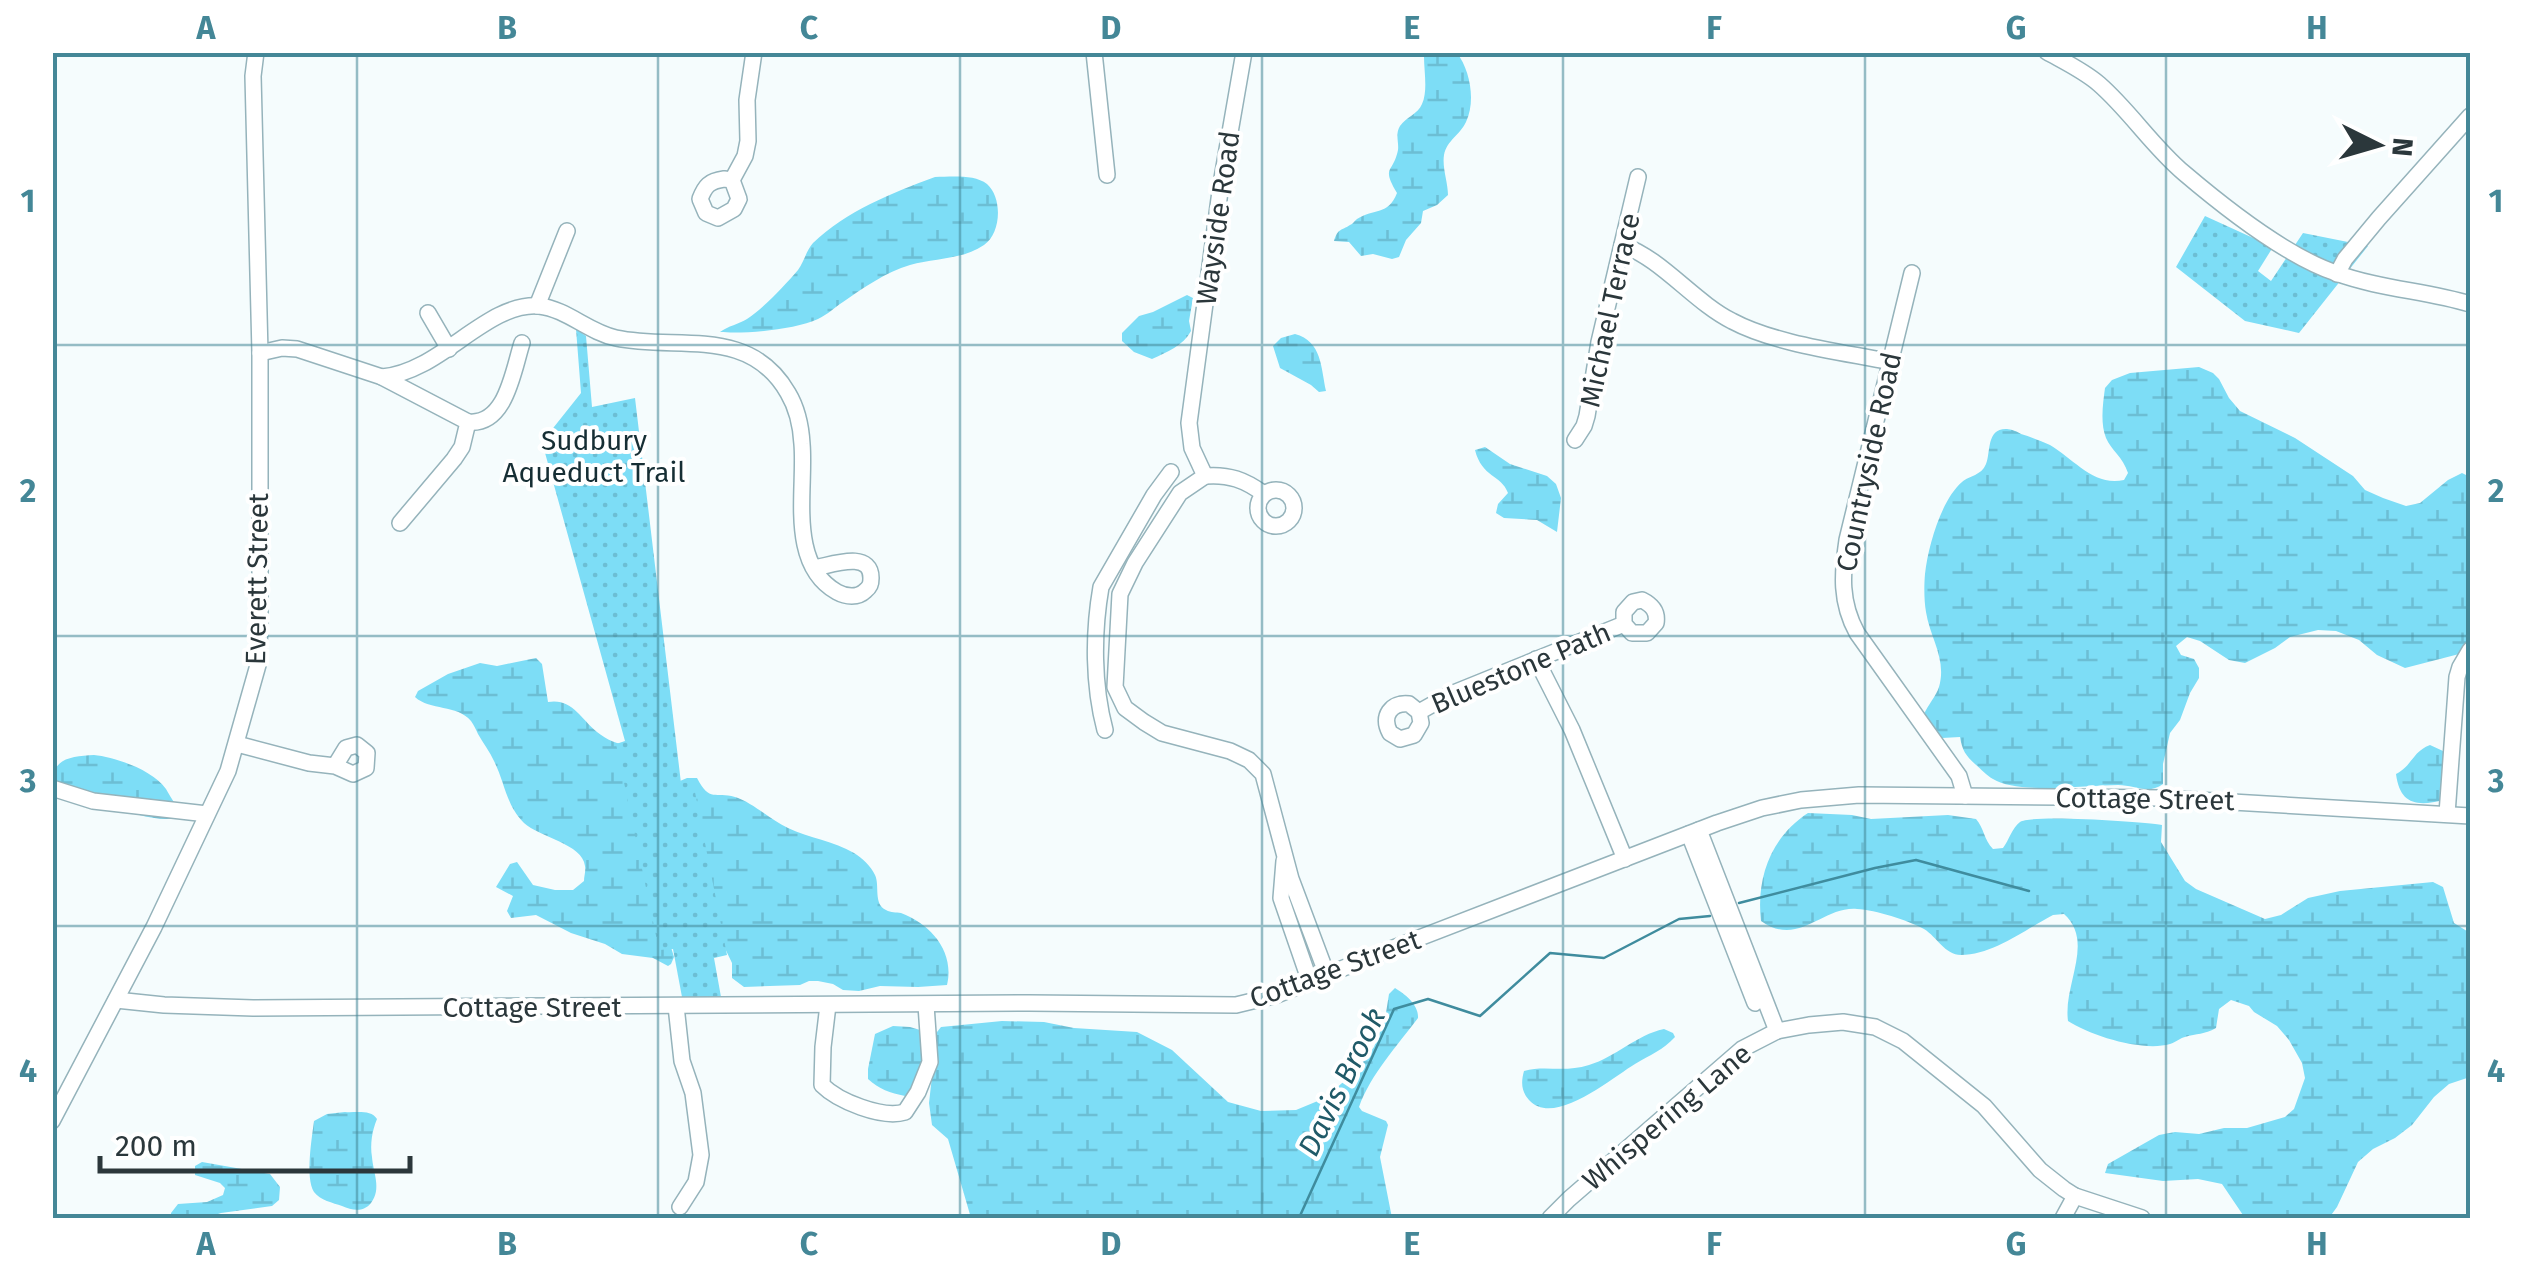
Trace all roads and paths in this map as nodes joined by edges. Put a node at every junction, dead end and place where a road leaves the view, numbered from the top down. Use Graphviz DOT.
graph roads {
  1 [pos="256,52"];
  2 [pos="754,52"];
  3 [pos="1094,52"];
  4 [pos="1244,52"];
  5 [pos="2047,52"];
  6 [pos="2089,52"];
  7 [pos="2079,70"];
  8 [pos="2470,116"];
  9 [pos="1107,175"];
  10 [pos="1638,176"];
  11 [pos="732,180"];
  12 [pos="567,230"];
  13 [pos="1622,246"];
  14 [pos="1912,273"];
  15 [pos="2337,274"];
  16 [pos="2470,304"];
  17 [pos="537,306"];
  18 [pos="428,313"];
  19 [pos="522,343"];
  20 [pos="449,350"];
  21 [pos="260,353"];
  22 [pos="1891,362"];
  23 [pos="382,377"];
  24 [pos="468,422"];
  25 [pos="1575,440"];
  26 [pos="1170,472"];
  27 [pos="1204,476"];
  28 [pos="1264,494"];
  29 [pos="1142,516"];
  30 [pos="400,523"];
  31 [pos="1158,527"];
  32 [pos="814,568"];
  33 [pos="1100,587"];
  34 [pos="1120,594"];
  35 [pos="1624,624"];
  36 [pos="2470,650"];
  37 [pos="1536,660"];
  38 [pos="1120,697"];
  39 [pos="1099,701"];
  40 [pos="1418,712"];
  41 [pos="1105,730"];
  42 [pos="237,744"];
  43 [pos="335,766"];
  44 [pos="52,788"];
  45 [pos="1965,796"];
  46 [pos="207,814"];
  47 [pos="2447,814"];
  48 [pos="2470,816"];
  49 [pos="1694,832"];
  50 [pos="1285,854"];
  51 [pos="1624,859"];
  52 [pos="1327,975"];
  53 [pos="1310,982"];
  54 [pos="116,1000"];
  55 [pos="926,1005"];
  56 [pos="676,1006"];
  57 [pos="828,1006"];
  58 [pos="1772,1033"];
  59 [pos="52,1121"];
  60 [pos="2075,1196"];
  61 [pos="680,1207"];
  62 [pos="1550,1218"];
  63 [pos="2064,1218"];
  64 [pos="2142,1218"];
  1 -- 21 [label="street, Everett Street"];
  2 -- 11 [label="street"];
  3 -- 9 [label="street"];
  4 -- 27 [label="street, Wayside Road"];
  5 -- 7 [label="street"];
  6 -- 7 [label="street"];
  7 -- 15 [label="street"];
  8 -- 15 [label="street"];
  10 -- 13 [label="street, Michael Terrace"];
  12 -- 17 [label="street"];
  13 -- 22 [label="street"];
  13 -- 25 [label="street, Michael Terrace"];
  14 -- 22 [label="street, Countryside Road"];
  15 -- 16 [label="street"];
  17 -- 20 [label="street"];
  17 -- 32 [label="street"];
  18 -- 20 [label="street"];
  19 -- 24 [label="street"];
  20 -- 23 [label="street"];
  21 -- 23 [label="street"];
  21 -- 42 [label="street, Everett Street"];
  22 -- 45 [label="street, Countryside Road"];
  23 -- 24 [label="street"];
  24 -- 30 [label="street"];
  26 -- 29 [label="street"];
  27 -- 28 [label="street"];
  27 -- 31 [label="street"];
  29 -- 31 [label="street"];
  29 -- 33 [label="street"];
  31 -- 34 [label="street"];
  33 -- 34 [label="street"];
  33 -- 39 [label="street"];
  34 -- 38 [label="street"];
  35 -- 37 [label="street, Bluestone Path"];
  36 -- 47 [label="street"];
  37 -- 40 [label="street, Bluestone Path"];
  37 -- 51 [label="street"];
  38 -- 39 [label="street"];
  38 -- 50 [label="street"];
  39 -- 41 [label="street"];
  42 -- 43 [label="street"];
  42 -- 46 [label="street, Everett Street"];
  44 -- 46 [label="street"];
  45 -- 47 [label="street, Cottage Street"];
  45 -- 49 [label="street, Cottage Street"];
  46 -- 54 [label="street, Everett Street"];
  47 -- 48 [label="street, Cottage Street"];
  49 -- 51 [label="street, Cottage Street"];
  49 -- 58 [label="street"];
  50 -- 52 [label="street"];
  50 -- 53 [label="street"];
  51 -- 52 [label="street, Cottage Street"];
  52 -- 53 [label="street, Cottage Street"];
  53 -- 55 [label="street, Cottage Street"];
  54 -- 56 [label="street, Cottage Street"];
  54 -- 59 [label="street, Everett Street"];
  55 -- 57 [label="street, Cottage Street"];
  55 -- 57 [label="street"];
  56 -- 57 [label="street, Cottage Street"];
  56 -- 61 [label="street"];
  58 -- 60 [label="street, Whispering Lane"];
  58 -- 62 [label="street, Whispering Lane"];
  60 -- 63 [label="street"];
  60 -- 64 [label="street, Whispering Lane"];
}
